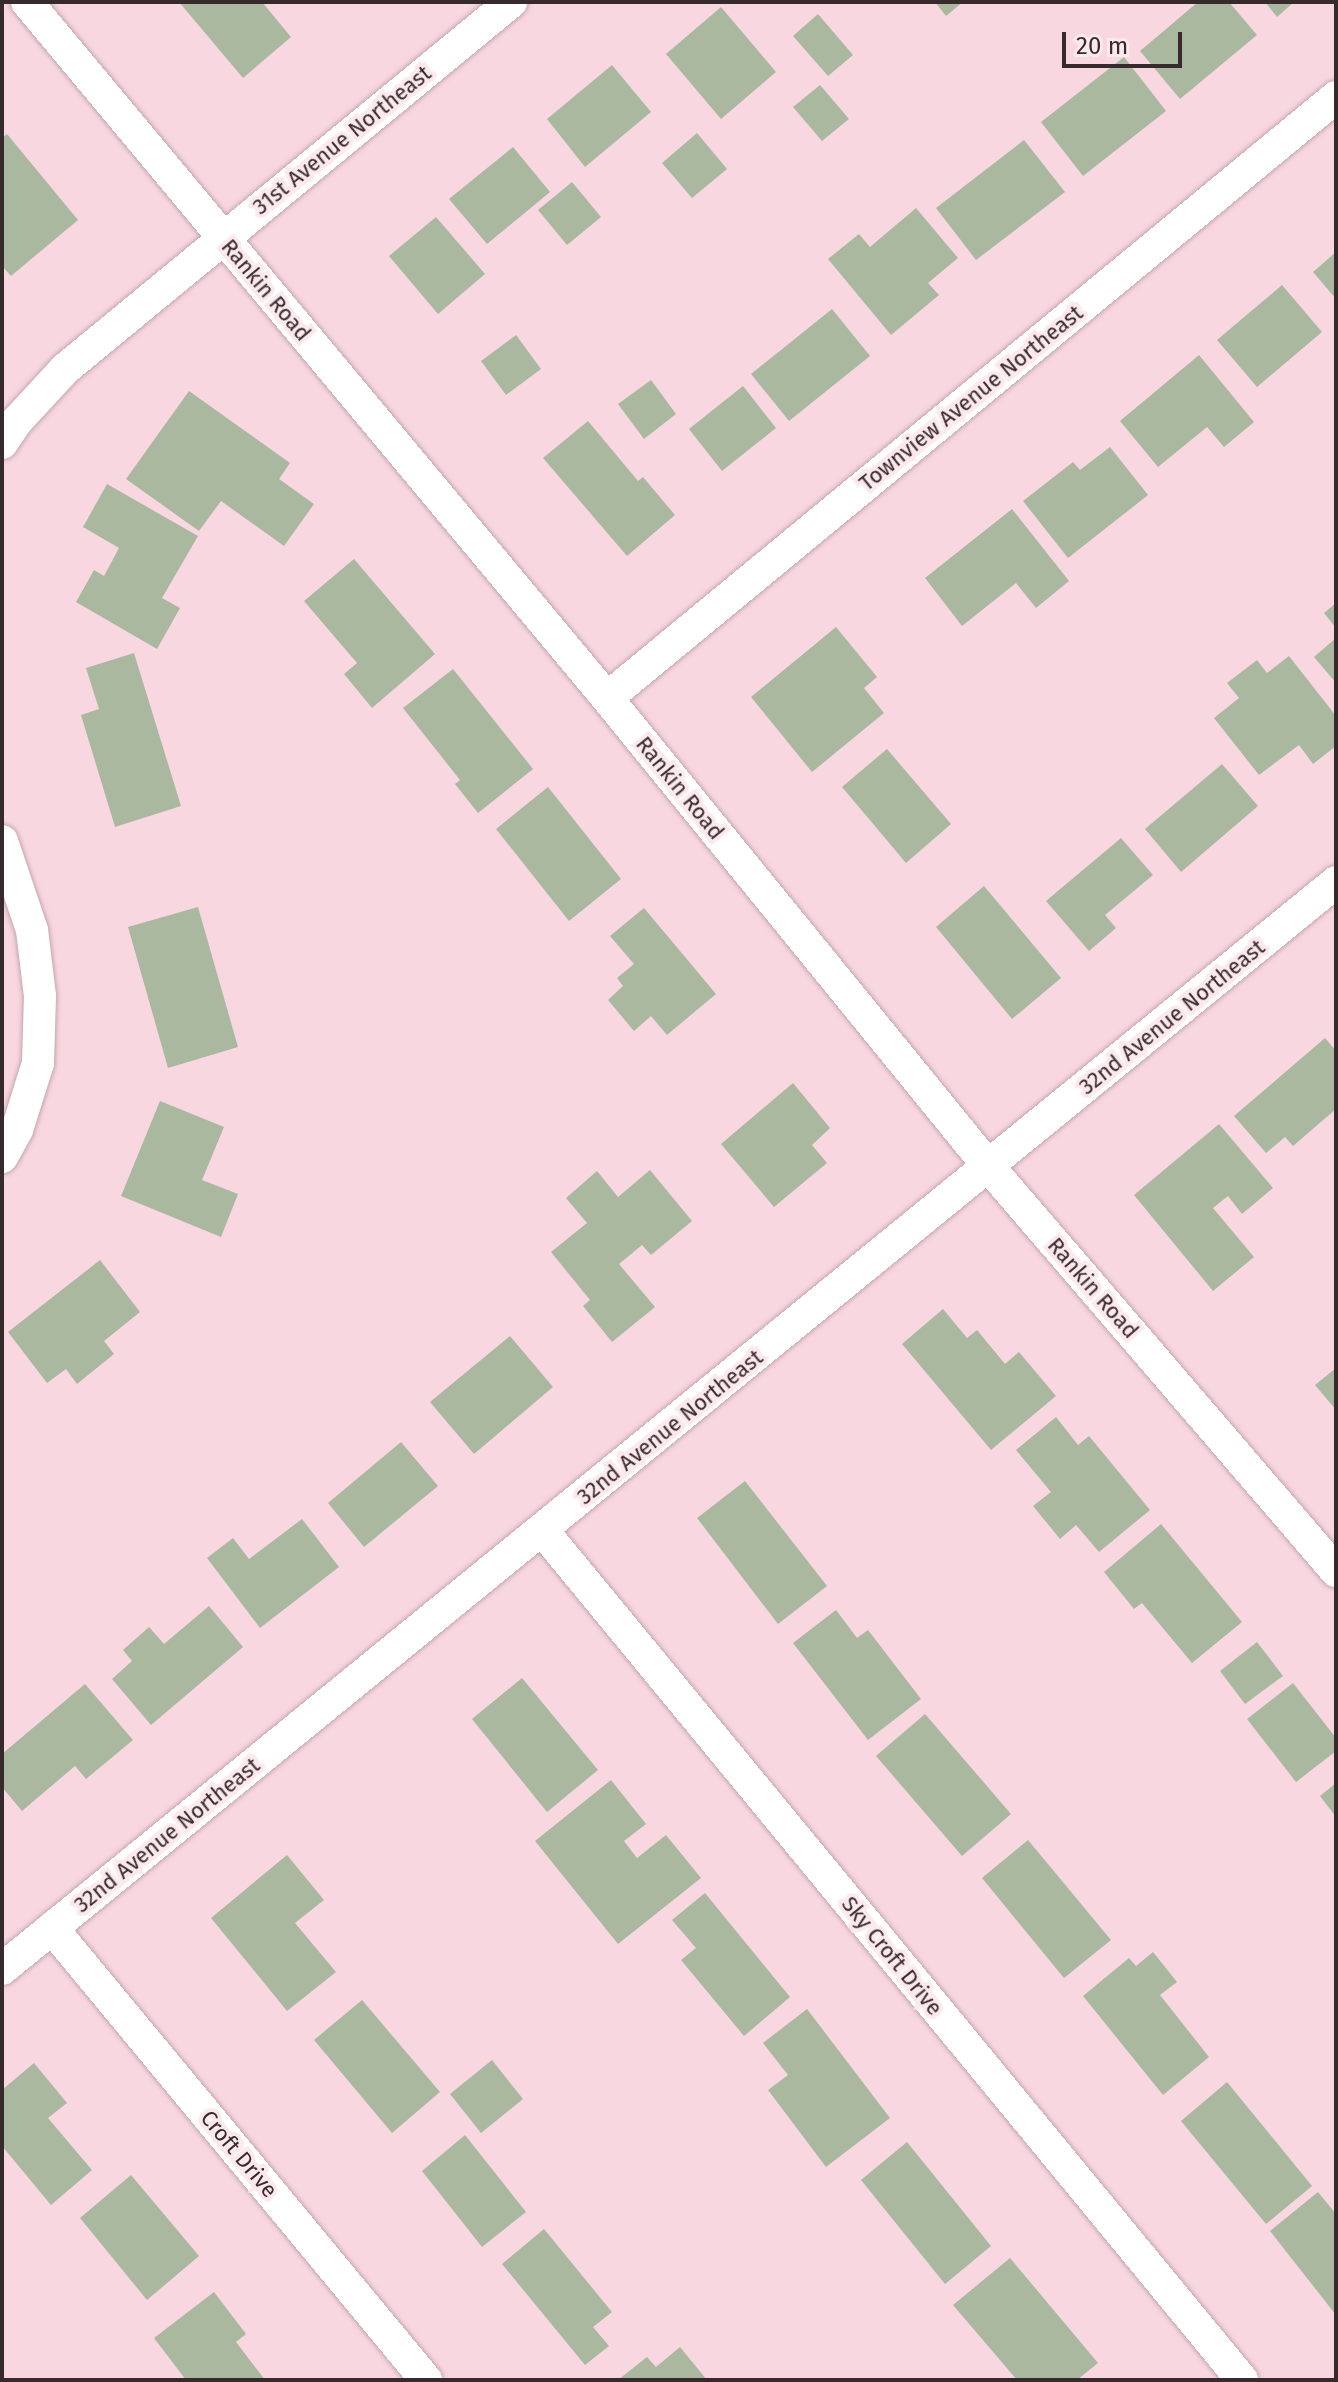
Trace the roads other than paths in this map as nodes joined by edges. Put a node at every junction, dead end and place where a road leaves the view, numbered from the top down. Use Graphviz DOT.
graph roads {
  1 [pos="27,2"];
  2 [pos="511,2"];
  3 [pos="1336,97"];
  4 [pos="222,238"];
  5 [pos="2,443"];
  6 [pos="607,698"];
  7 [pos="2,841"];
  8 [pos="1336,882"];
  9 [pos="2,1157"];
  10 [pos="989,1167"];
  11 [pos="543,1531"];
  12 [pos="1336,1571"];
  13 [pos="52,1928"];
  14 [pos="2,1969"];
  15 [pos="426,2380"];
  16 [pos="1242,2380"];
  1 -- 4 [label="street, Rankin Road"];
  2 -- 4 [label="street, 31st Avenue Northeast"];
  3 -- 6 [label="street, Townview Avenue Northeast"];
  4 -- 5 [label="street, 31st Avenue Northeast"];
  4 -- 6 [label="street, Rankin Road"];
  6 -- 10 [label="street, Rankin Road"];
  7 -- 9 [label="street"];
  8 -- 10 [label="street, 32nd Avenue Northeast"];
  10 -- 11 [label="street, 32nd Avenue Northeast"];
  10 -- 12 [label="street, Rankin Road"];
  11 -- 13 [label="street, 32nd Avenue Northeast"];
  11 -- 16 [label="street, Sky Croft Drive"];
  13 -- 14 [label="street, 32nd Avenue Northeast"];
  13 -- 15 [label="street, Croft Drive"];
}
